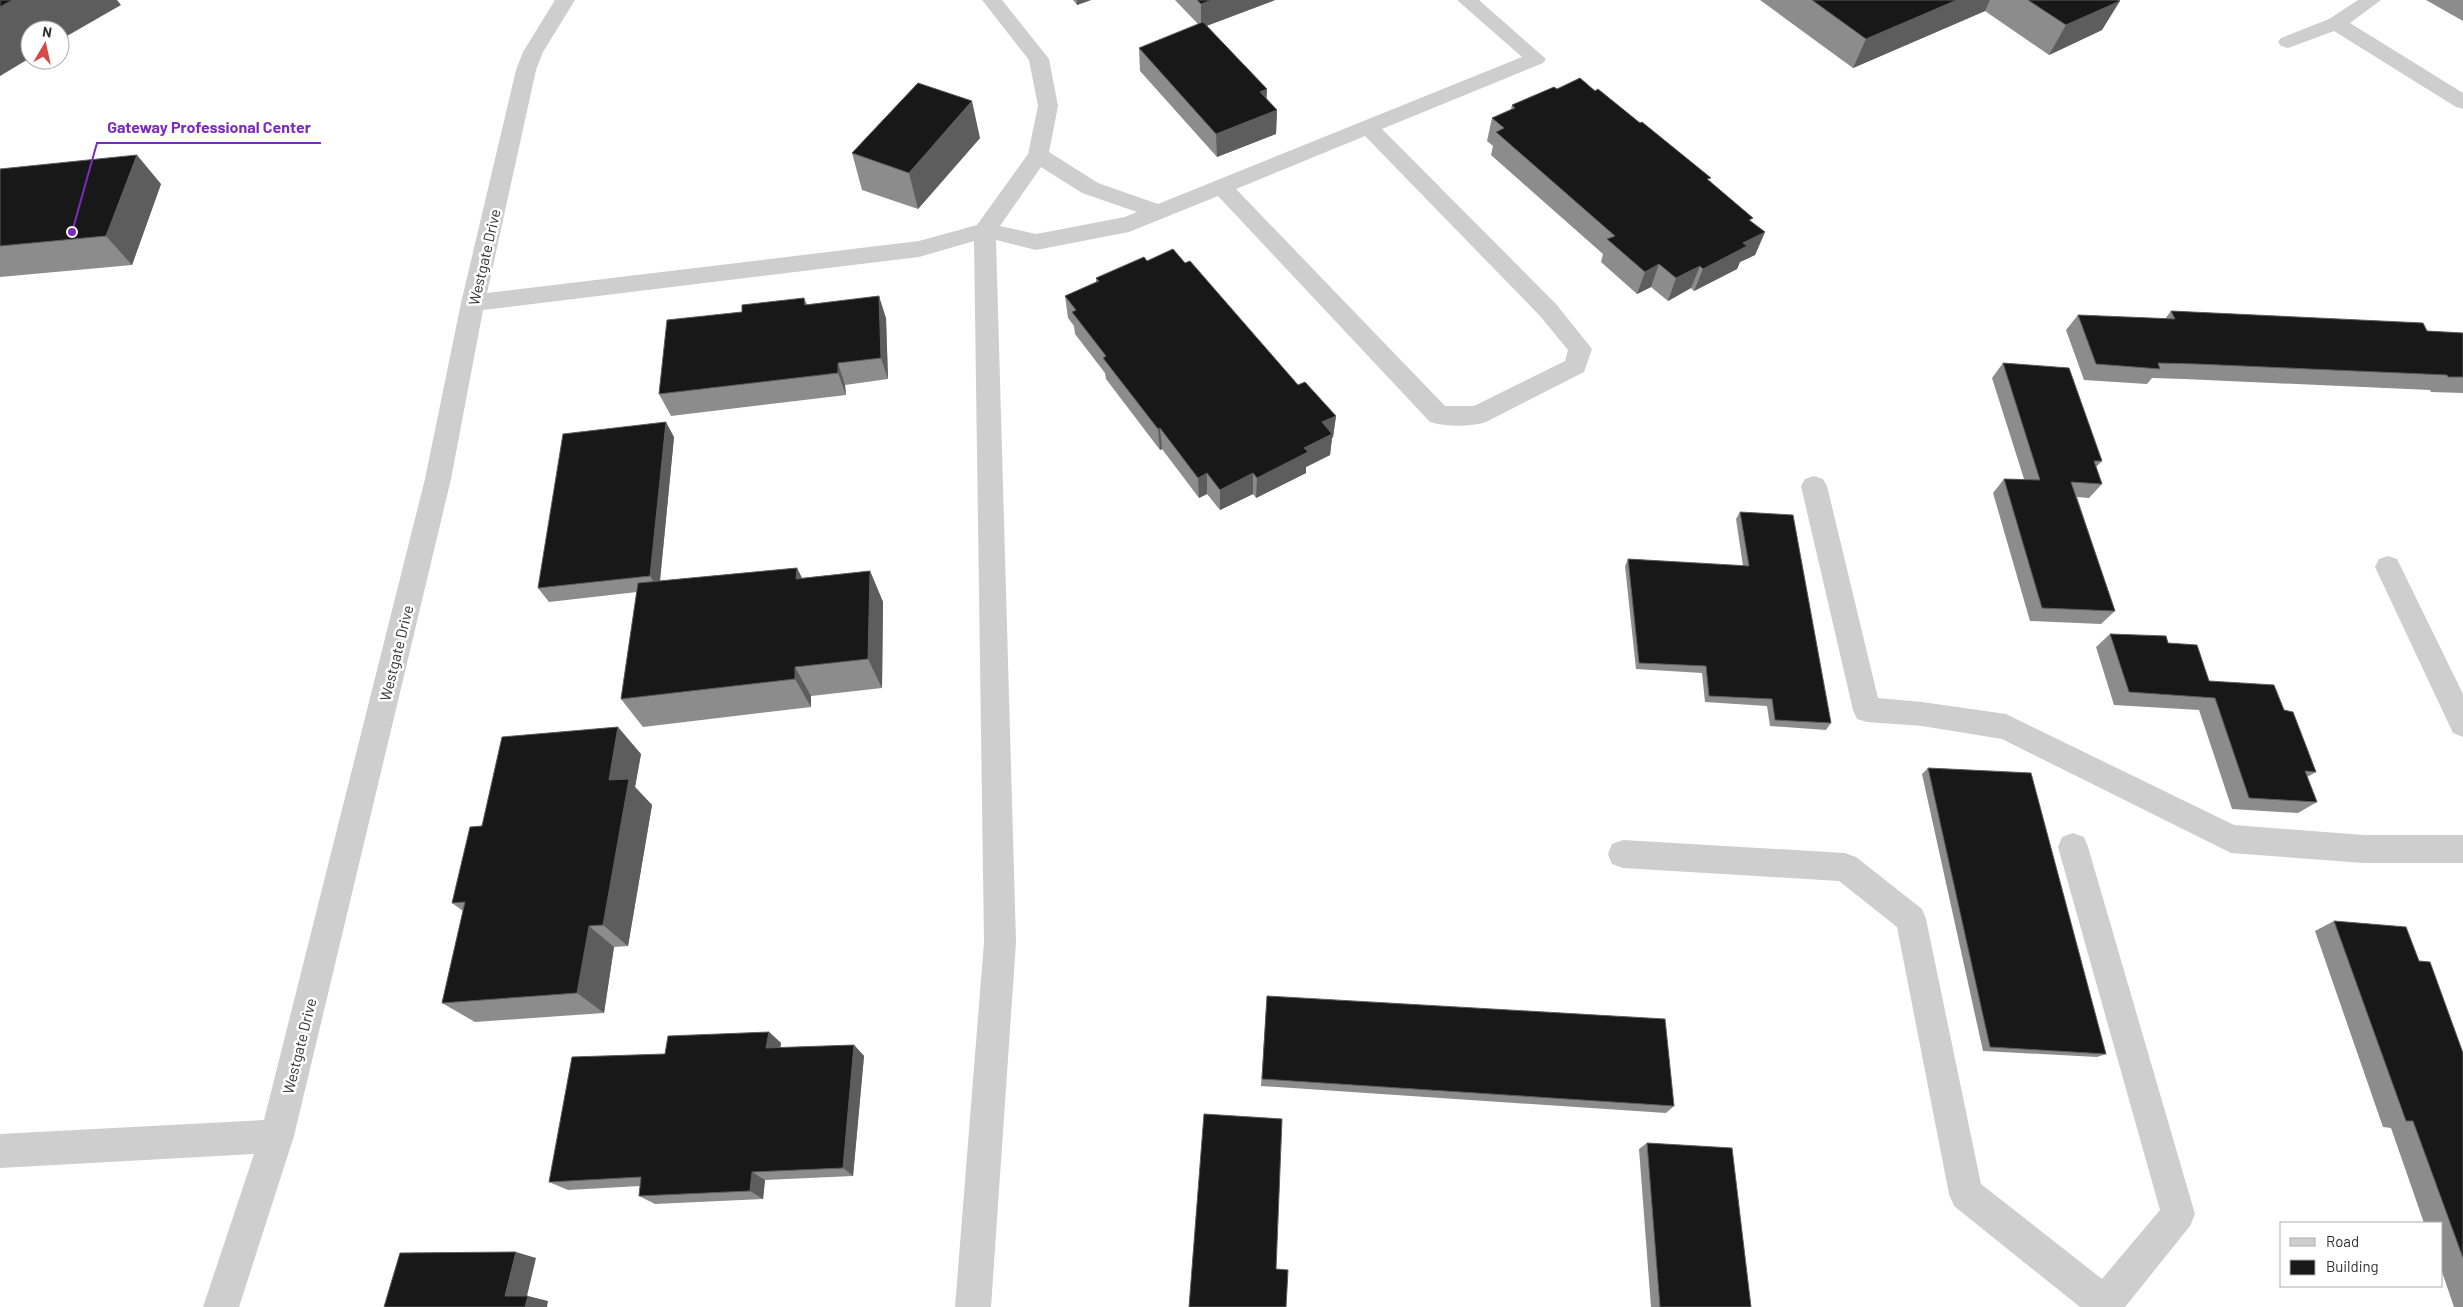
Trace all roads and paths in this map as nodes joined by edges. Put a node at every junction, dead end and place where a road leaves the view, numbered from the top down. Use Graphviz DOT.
graph roads {
  1 [pos="566,0"];
  2 [pos="992,0"];
  3 [pos="1467,0"];
  4 [pos="2371,0"];
  5 [pos="2336,23"];
  6 [pos="2288,42"];
  7 [pos="2463,102"];
  8 [pos="1368,127"];
  9 [pos="1038,155"];
  10 [pos="1222,187"];
  11 [pos="1158,212"];
  12 [pos="985,230"];
  13 [pos="474,303"];
  14 [pos="1814,486"];
  15 [pos="2388,567"];
  16 [pos="2463,724"];
  17 [pos="2073,846"];
  18 [pos="2463,848"];
  19 [pos="1622,854"];
  20 [pos="277,1136"];
  21 [pos="0,1152"];
  22 [pos="2106,1305"];
  23 [pos="221,1307"];
  24 [pos="973,1307"];
  1 -- 13 [label="street, Westgate Drive"];
  2 -- 9 [label="street"];
  3 -- 8 [label="street"];
  4 -- 5 [label="street"];
  5 -- 6 [label="street"];
  5 -- 7 [label="street"];
  8 -- 10 [label="street"];
  8 -- 10 [label="street"];
  9 -- 11 [label="street"];
  9 -- 12 [label="street"];
  10 -- 11 [label="street"];
  11 -- 12 [label="street"];
  12 -- 13 [label="street"];
  12 -- 24 [label="street"];
  13 -- 20 [label="street, Westgate Drive"];
  14 -- 18 [label="street"];
  15 -- 16 [label="street"];
  17 -- 22 [label="street"];
  19 -- 22 [label="street"];
  20 -- 21 [label="street"];
  20 -- 23 [label="street, Westgate Drive"];
}
